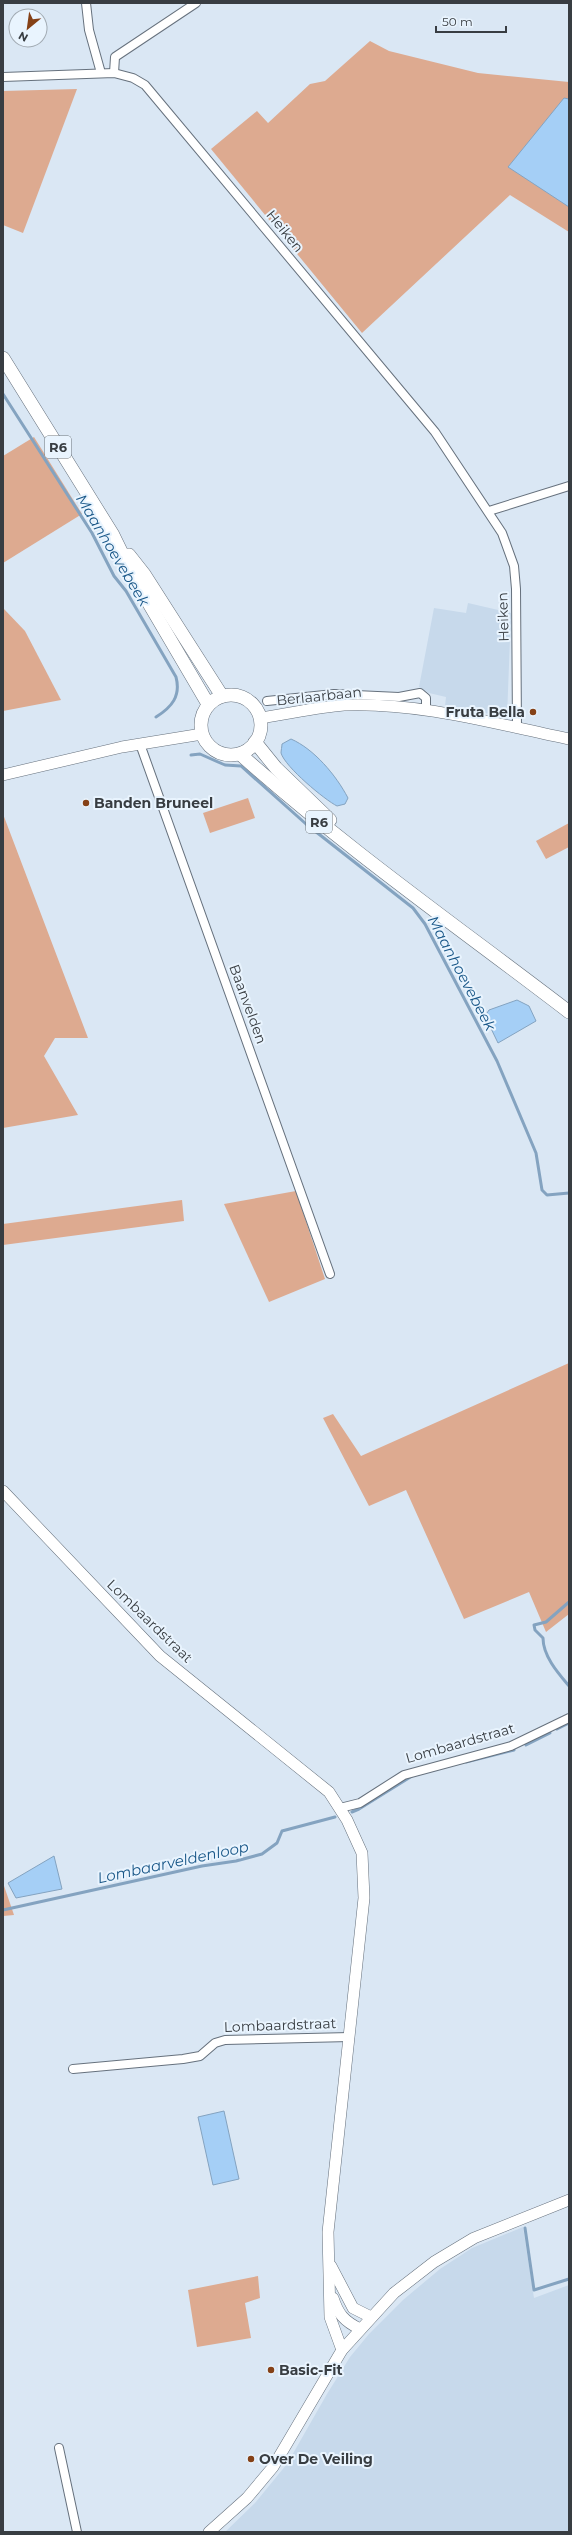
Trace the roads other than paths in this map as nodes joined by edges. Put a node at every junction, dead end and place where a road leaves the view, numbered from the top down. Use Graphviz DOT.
graph roads {
  1 [pos="86,3"];
  2 [pos="196,3"];
  3 [pos="101,73"];
  4 [pos="114,73"];
  5 [pos="3,77"];
  6 [pos="3,358"];
  7 [pos="569,486"];
  8 [pos="489,512"];
  9 [pos="113,535"];
  10 [pos="222,696"];
  11 [pos="267,701"];
  12 [pos="208,704"];
  13 [pos="426,711"];
  14 [pos="260,718"];
  15 [pos="517,728"];
  16 [pos="202,734"];
  17 [pos="569,739"];
  18 [pos="256,742"];
  19 [pos="140,744"];
  20 [pos="240,754"];
  21 [pos="3,775"];
  22 [pos="403,885"];
  23 [pos="569,1012"];
  24 [pos="330,1274"];
  25 [pos="3,1491"];
  26 [pos="569,1718"];
  27 [pos="340,1808"];
  28 [pos="350,2037"];
  29 [pos="73,2069"];
  30 [pos="569,2200"];
  31 [pos="328,2258"];
  32 [pos="330,2290"];
  33 [pos="371,2317"];
  34 [pos="360,2328"];
  35 [pos="342,2350"];
  36 [pos="60,2448"];
  37 [pos="77,2532"];
  38 [pos="209,2532"];
  1 -- 3 [label="street"];
  2 -- 4 [label="street"];
  3 -- 4 [label="street, Heiken"];
  3 -- 5 [label="street, Heiken"];
  4 -- 8 [label="street, Heiken"];
  6 -- 9 [label="main road, R6"];
  7 -- 8 [label="street"];
  8 -- 15 [label="street, Heiken"];
  9 -- 10 [label="main road, R6"];
  9 -- 12 [label="main road, R6"];
  10 -- 12 [label="main road"];
  10 -- 14 [label="main road"];
  11 -- 13 [label="street"];
  12 -- 16 [label="main road"];
  13 -- 14 [label="street, Berlaarbaan"];
  13 -- 15 [label="street, Berlaarbaan"];
  14 -- 18 [label="main road"];
  15 -- 17 [label="street, Berlaarbaan"];
  16 -- 19 [label="street"];
  16 -- 20 [label="main road"];
  18 -- 20 [label="main road"];
  18 -- 22 [label="main road, R6"];
  19 -- 21 [label="street"];
  19 -- 24 [label="street, Baanvelden"];
  20 -- 22 [label="main road, R6"];
  22 -- 23 [label="main road, R6"];
  25 -- 27 [label="street, Lombaardstraat"];
  26 -- 27 [label="street, Lombaardstraat"];
  27 -- 28 [label="street, Lombaardstraat"];
  28 -- 29 [label="street, Lombaardstraat"];
  28 -- 31 [label="street, Lombaardstraat"];
  30 -- 33 [label="street"];
  31 -- 32 [label="street, Lombaardstraat"];
  31 -- 33 [label="street, Lombaardstraat"];
  32 -- 34 [label="street, Lombaardstraat"];
  32 -- 35 [label="street, Lombaardstraat"];
  33 -- 34 [label="street"];
  34 -- 35 [label="street"];
  35 -- 38 [label="street"];
  36 -- 37 [label="street"];
}
